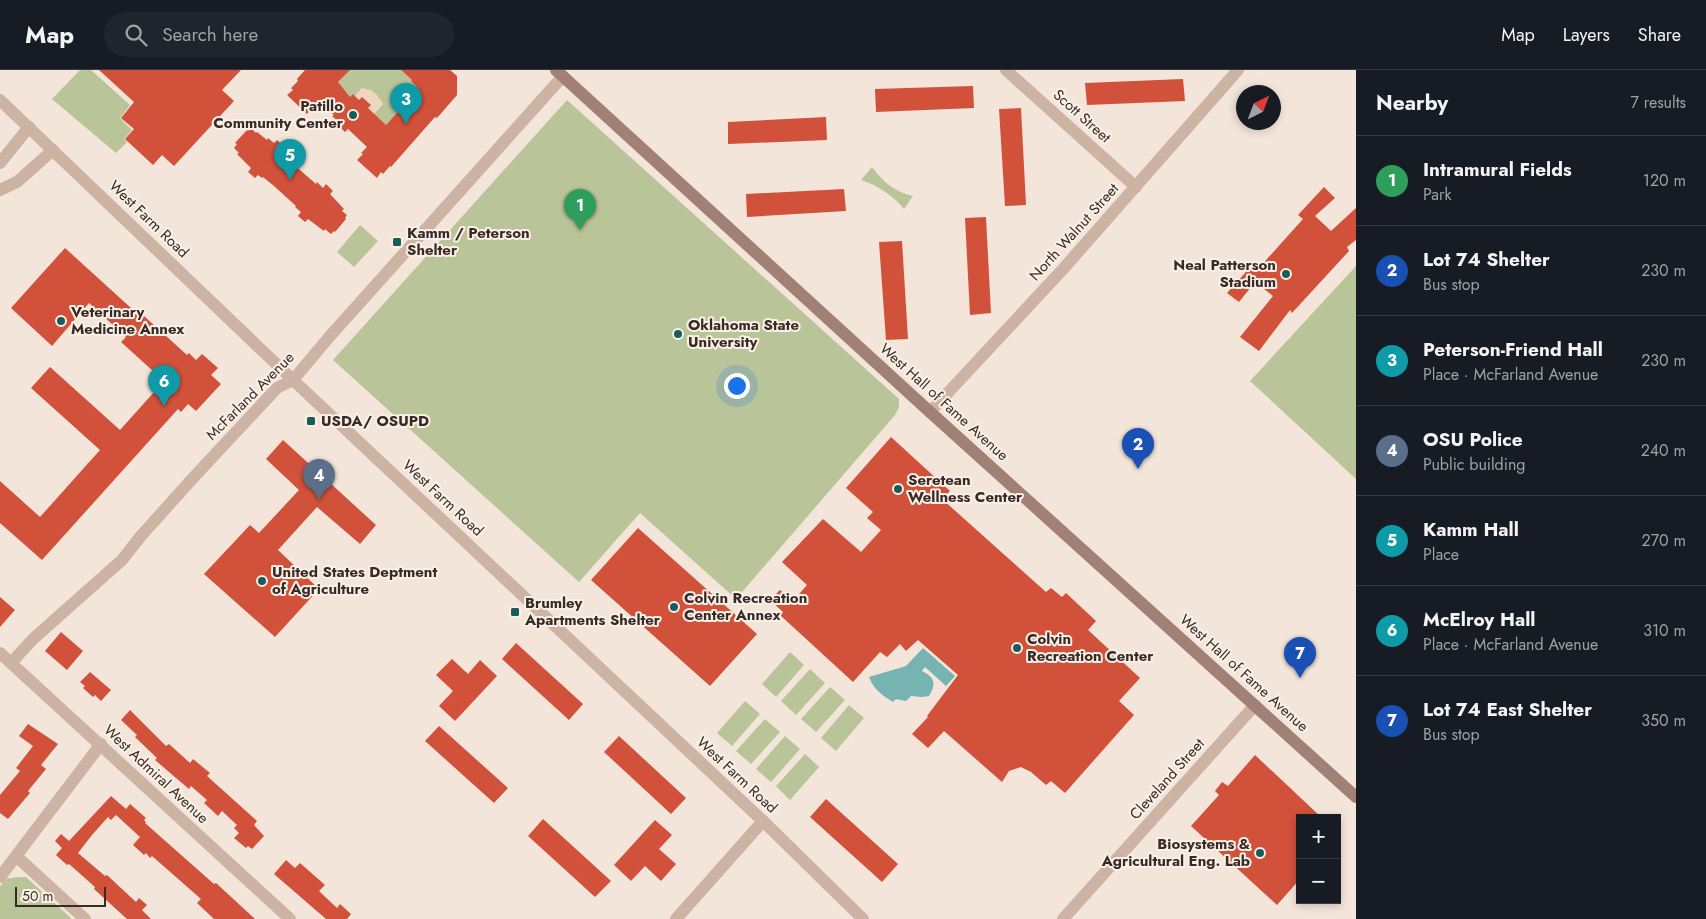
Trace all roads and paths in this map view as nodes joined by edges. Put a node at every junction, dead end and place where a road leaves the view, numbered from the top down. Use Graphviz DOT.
graph roads {
  1 [pos="1006,70"];
  2 [pos="1238,70"];
  3 [pos="559,73"];
  4 [pos="0,100"];
  5 [pos="29,127"];
  6 [pos="53,150"];
  7 [pos="0,163"];
  8 [pos="1136,187"];
  9 [pos="0,190"];
  10 [pos="293,380"];
  11 [pos="930,412"];
  12 [pos="0,653"];
  13 [pos="11,663"];
  14 [pos="1255,705"];
  15 [pos="101,744"];
  16 [pos="1356,797"];
  17 [pos="763,821"];
  18 [pos="16,856"];
  19 [pos="0,877"];
  20 [pos="86,919"];
  21 [pos="290,919"];
  22 [pos="676,919"];
  23 [pos="863,919"];
  24 [pos="1063,919"];
  1 -- 8 [label="street, Scott Street"];
  2 -- 8 [label="street, North Walnut Street"];
  3 -- 10 [label="street, McFarland Avenue"];
  3 -- 11 [label="main road, West Hall of Fame Avenue"];
  4 -- 5 [label="street, West Farm Road"];
  5 -- 6 [label="street, West Farm Road"];
  5 -- 7 [label="street"];
  6 -- 9 [label="street"];
  6 -- 10 [label="street, West Farm Road"];
  8 -- 11 [label="street, North Walnut Street"];
  10 -- 13 [label="street, McFarland Avenue"];
  10 -- 17 [label="street, West Farm Road"];
  11 -- 14 [label="main road, West Hall of Fame Avenue"];
  12 -- 13 [label="street, West Admiral Avenue"];
  13 -- 15 [label="street, West Admiral Avenue"];
  14 -- 16 [label="main road, West Hall of Fame Avenue"];
  14 -- 24 [label="street, Cleveland Street"];
  15 -- 18 [label="street"];
  15 -- 21 [label="street, West Admiral Avenue"];
  17 -- 22 [label="street"];
  17 -- 23 [label="street, West Farm Road"];
  18 -- 19 [label="street"];
  18 -- 20 [label="street"];
}
